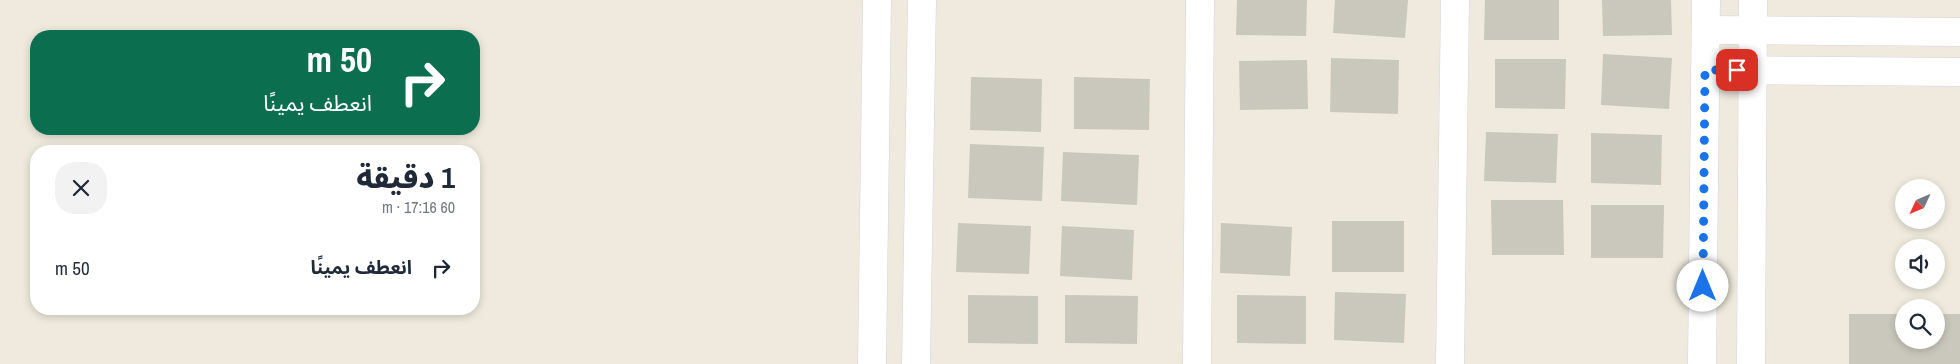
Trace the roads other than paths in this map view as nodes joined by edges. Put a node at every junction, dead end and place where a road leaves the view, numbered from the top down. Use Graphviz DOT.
graph roads {
  1 [pos="877,0"];
  2 [pos="922,0"];
  3 [pos="1200,0"];
  4 [pos="1454,0"];
  5 [pos="1706,0"];
  6 [pos="1753,0"];
  7 [pos="1706,30"];
  8 [pos="1753,30"];
  9 [pos="1960,32"];
  10 [pos="1705,70"];
  11 [pos="1753,70"];
  12 [pos="1960,72"];
  13 [pos="872,364"];
  14 [pos="916,364"];
  15 [pos="1197,364"];
  16 [pos="1450,364"];
  17 [pos="1702,364"];
  18 [pos="1751,364"];
  1 -- 13 [label="street"];
  2 -- 14 [label="street"];
  3 -- 15 [label="street"];
  4 -- 16 [label="street"];
  5 -- 7 [label="street"];
  6 -- 8 [label="street"];
  7 -- 8 [label="street"];
  7 -- 10 [label="street"];
  8 -- 9 [label="street"];
  8 -- 11 [label="street"];
  10 -- 11 [label="street"];
  10 -- 17 [label="street"];
  11 -- 12 [label="street"];
  11 -- 18 [label="street"];
}
